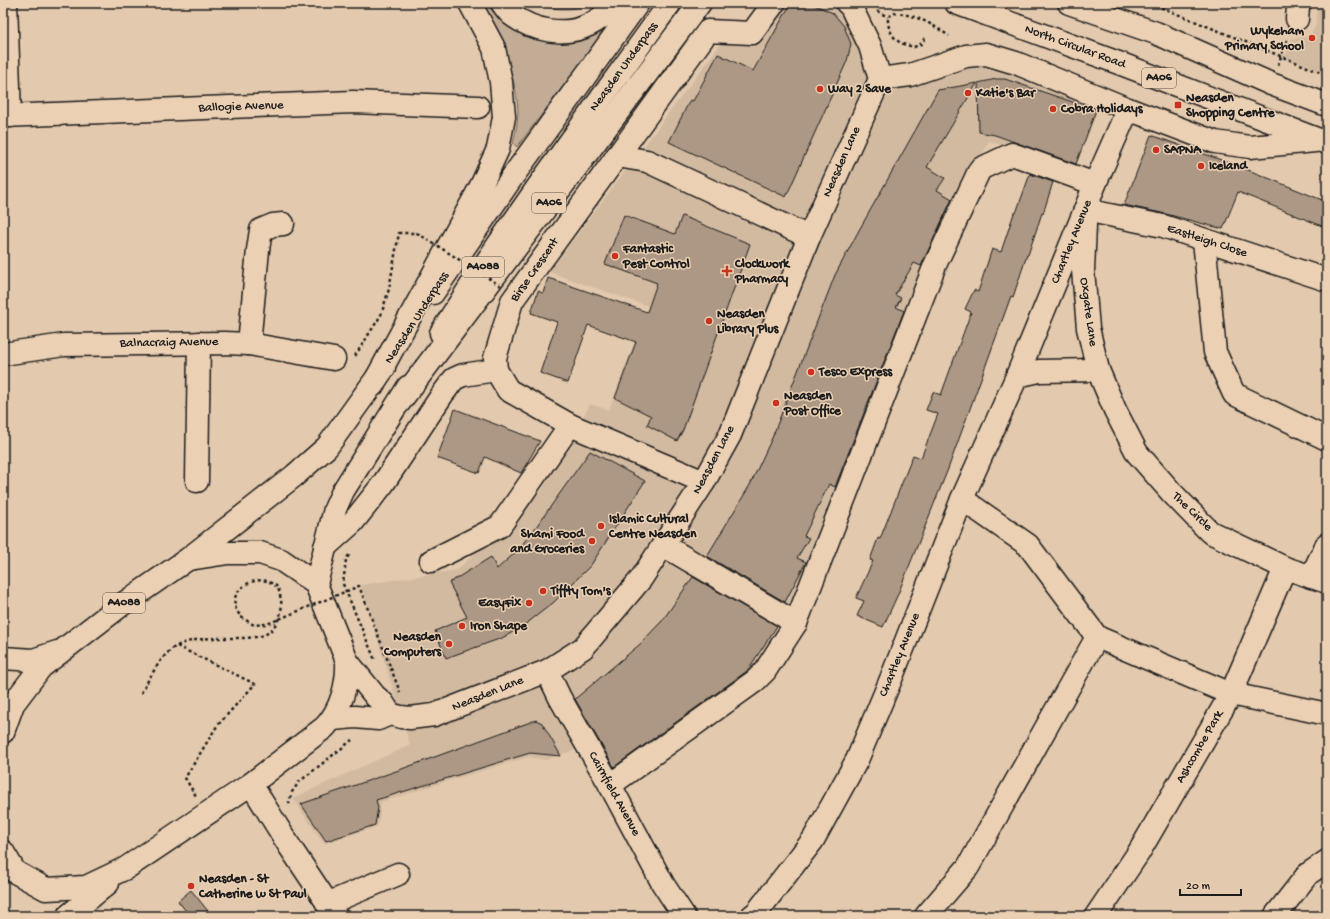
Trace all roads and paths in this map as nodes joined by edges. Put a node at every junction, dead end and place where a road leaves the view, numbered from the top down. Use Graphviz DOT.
graph roads {
  1 [pos="6,3"];
  2 [pos="470,3"];
  3 [pos="502,3"];
  4 [pos="619,3"];
  5 [pos="638,3"];
  6 [pos="670,3"];
  7 [pos="700,3"];
  8 [pos="774,3"];
  9 [pos="847,3"];
  10 [pos="944,3"];
  11 [pos="956,3"];
  12 [pos="1150,3"];
  13 [pos="1080,5"];
  14 [pos="872,8"];
  15 [pos="888,17"];
  16 [pos="998,19"];
  17 [pos="1295,20"];
  18 [pos="949,36"];
  19 [pos="925,38"];
  20 [pos="1280,57"];
  21 [pos="1327,75"];
  22 [pos="880,79"];
  23 [pos="1327,105"];
  24 [pos="478,107"];
  25 [pos="1128,109"];
  26 [pos="6,116"];
  27 [pos="1324,142"];
  28 [pos="617,156"];
  29 [pos="1095,184"];
  30 [pos="1086,210"];
  31 [pos="283,224"];
  32 [pos="809,237"];
  33 [pos="1204,240"];
  34 [pos="1327,280"];
  35 [pos="501,286"];
  36 [pos="199,343"];
  37 [pos="249,344"];
  38 [pos="3,354"];
  39 [pos="334,359"];
  40 [pos="496,370"];
  41 [pos="1098,370"];
  42 [pos="1017,376"];
  43 [pos="373,385"];
  44 [pos="398,403"];
  45 [pos="1115,410"];
  46 [pos="570,425"];
  47 [pos="1327,439"];
  48 [pos="197,481"];
  49 [pos="704,482"];
  50 [pos="962,499"];
  51 [pos="1327,544"];
  52 [pos="663,545"];
  53 [pos="325,547"];
  54 [pos="351,554"];
  55 [pos="188,559"];
  56 [pos="431,561"];
  57 [pos="1286,568"];
  58 [pos="1319,579"];
  59 [pos="316,584"];
  60 [pos="796,623"];
  61 [pos="1097,637"];
  62 [pos="177,646"];
  63 [pos="62,650"];
  64 [pos="3,658"];
  65 [pos="347,661"];
  66 [pos="377,664"];
  67 [pos="547,671"];
  68 [pos="400,692"];
  69 [pos="141,693"];
  70 [pos="1231,694"];
  71 [pos="3,698"];
  72 [pos="3,705"];
  73 [pos="390,714"];
  74 [pos="1327,714"];
  75 [pos="332,719"];
  76 [pos="3,732"];
  77 [pos="348,742"];
  78 [pos="251,784"];
  79 [pos="610,785"];
  80 [pos="292,792"];
  81 [pos="207,814"];
  82 [pos="3,852"];
  83 [pos="1327,861"];
  84 [pos="126,868"];
  85 [pos="398,874"];
  86 [pos="332,910"];
  87 [pos="68,916"];
  88 [pos="684,916"];
  89 [pos="752,916"];
  90 [pos="926,916"];
  91 [pos="1096,916"];
  92 [pos="1274,916"];
  1 -- 26 [label="main road"];
  2 -- 43 [label="main road"];
  3 -- 4 [label="main road"];
  5 -- 43 [label="main road, Neasden Underpass / A4088"];
  6 -- 44 [label="main road, Neasden Underpass / A4088"];
  7 -- 44 [label="main road, A406"];
  8 -- 28 [label="main road, Birse Crescent"];
  9 -- 22 [label="main road"];
  10 -- 16 [label="main road, A406"];
  11 -- 16 [label="main road, North Circular Road / A406"];
  12 -- 20 [label="path"];
  13 -- 23 [label="main road"];
  14 -- 15 [label="path"];
  15 -- 18 [label="path"];
  15 -- 19 [label="path"];
  16 -- 27 [label="main road, North Circular Road / A406"];
  17 -- 20 [label="path"];
  20 -- 21 [label="path"];
  22 -- 25 [label="main road"];
  22 -- 32 [label="main road, Neasden Lane"];
  24 -- 26 [label="main road, Ballogie Avenue"];
  25 -- 27 [label="main road"];
  25 -- 29 [label="main road, Chartley Avenue"];
  28 -- 32 [label="main road"];
  28 -- 40 [label="main road, Birse Crescent"];
  29 -- 30 [label="main road, Chartley Avenue"];
  29 -- 60 [label="main road"];
  30 -- 33 [label="main road, Eastleigh Close"];
  30 -- 41 [label="main road, Oxgate Lane"];
  30 -- 42 [label="main road, Chartley Avenue"];
  31 -- 37 [label="main road"];
  32 -- 49 [label="main road, Neasden Lane"];
  33 -- 34 [label="main road, Eastleigh Close"];
  33 -- 47 [label="main road"];
  35 -- 39 [label="path, bridge"];
  36 -- 37 [label="main road, Balnacraig Avenue"];
  36 -- 38 [label="main road, Balnacraig Avenue"];
  36 -- 48 [label="main road"];
  37 -- 39 [label="main road, Balnacraig Avenue"];
  40 -- 46 [label="main road"];
  40 -- 53 [label="main road"];
  41 -- 42 [label="main road"];
  41 -- 45 [label="main road, Oxgate Lane"];
  42 -- 50 [label="main road, Chartley Avenue"];
  43 -- 55 [label="main road, Neasden Underpass / A4088"];
  44 -- 53 [label="main road, Neasden Underpass / A4088"];
  45 -- 57 [label="main road, The Circle"];
  46 -- 49 [label="main road"];
  46 -- 56 [label="main road"];
  49 -- 52 [label="main road, Neasden Lane"];
  50 -- 61 [label="main road"];
  50 -- 89 [label="main road, Chartley Avenue"];
  51 -- 58 [label="main road"];
  52 -- 60 [label="main road"];
  52 -- 67 [label="main road, Neasden Lane"];
  53 -- 59 [label="main road, Neasden Underpass / A4088"];
  54 -- 66 [label="path"];
  55 -- 59 [label="main road, A4088"];
  55 -- 63 [label="main road, A4088"];
  57 -- 58 [label="main road, The Circle"];
  57 -- 70 [label="main road, Ashcombe Park"];
  59 -- 65 [label="main road"];
  60 -- 79 [label="main road"];
  61 -- 70 [label="main road"];
  61 -- 90 [label="main road"];
  62 -- 68 [label="path, bridge"];
  62 -- 69 [label="path"];
  62 -- 81 [label="path"];
  63 -- 64 [label="main road"];
  63 -- 76 [label="main road, A4088"];
  65 -- 73 [label="main road"];
  65 -- 75 [label="main road"];
  67 -- 73 [label="main road, Neasden Lane"];
  67 -- 79 [label="main road, Cairnfield Avenue"];
  70 -- 74 [label="main road"];
  70 -- 91 [label="main road, Ashcombe Park"];
  71 -- 72 [label="main road"];
  73 -- 75 [label="main road, Neasden Lane"];
  75 -- 78 [label="main road"];
  77 -- 80 [label="path"];
  78 -- 81 [label="main road"];
  78 -- 86 [label="main road"];
  79 -- 88 [label="main road, Cairnfield Avenue"];
  81 -- 84 [label="main road"];
  82 -- 84 [label="main road"];
  83 -- 92 [label="main road"];
  84 -- 87 [label="main road"];
  85 -- 86 [label="main road"];
}
